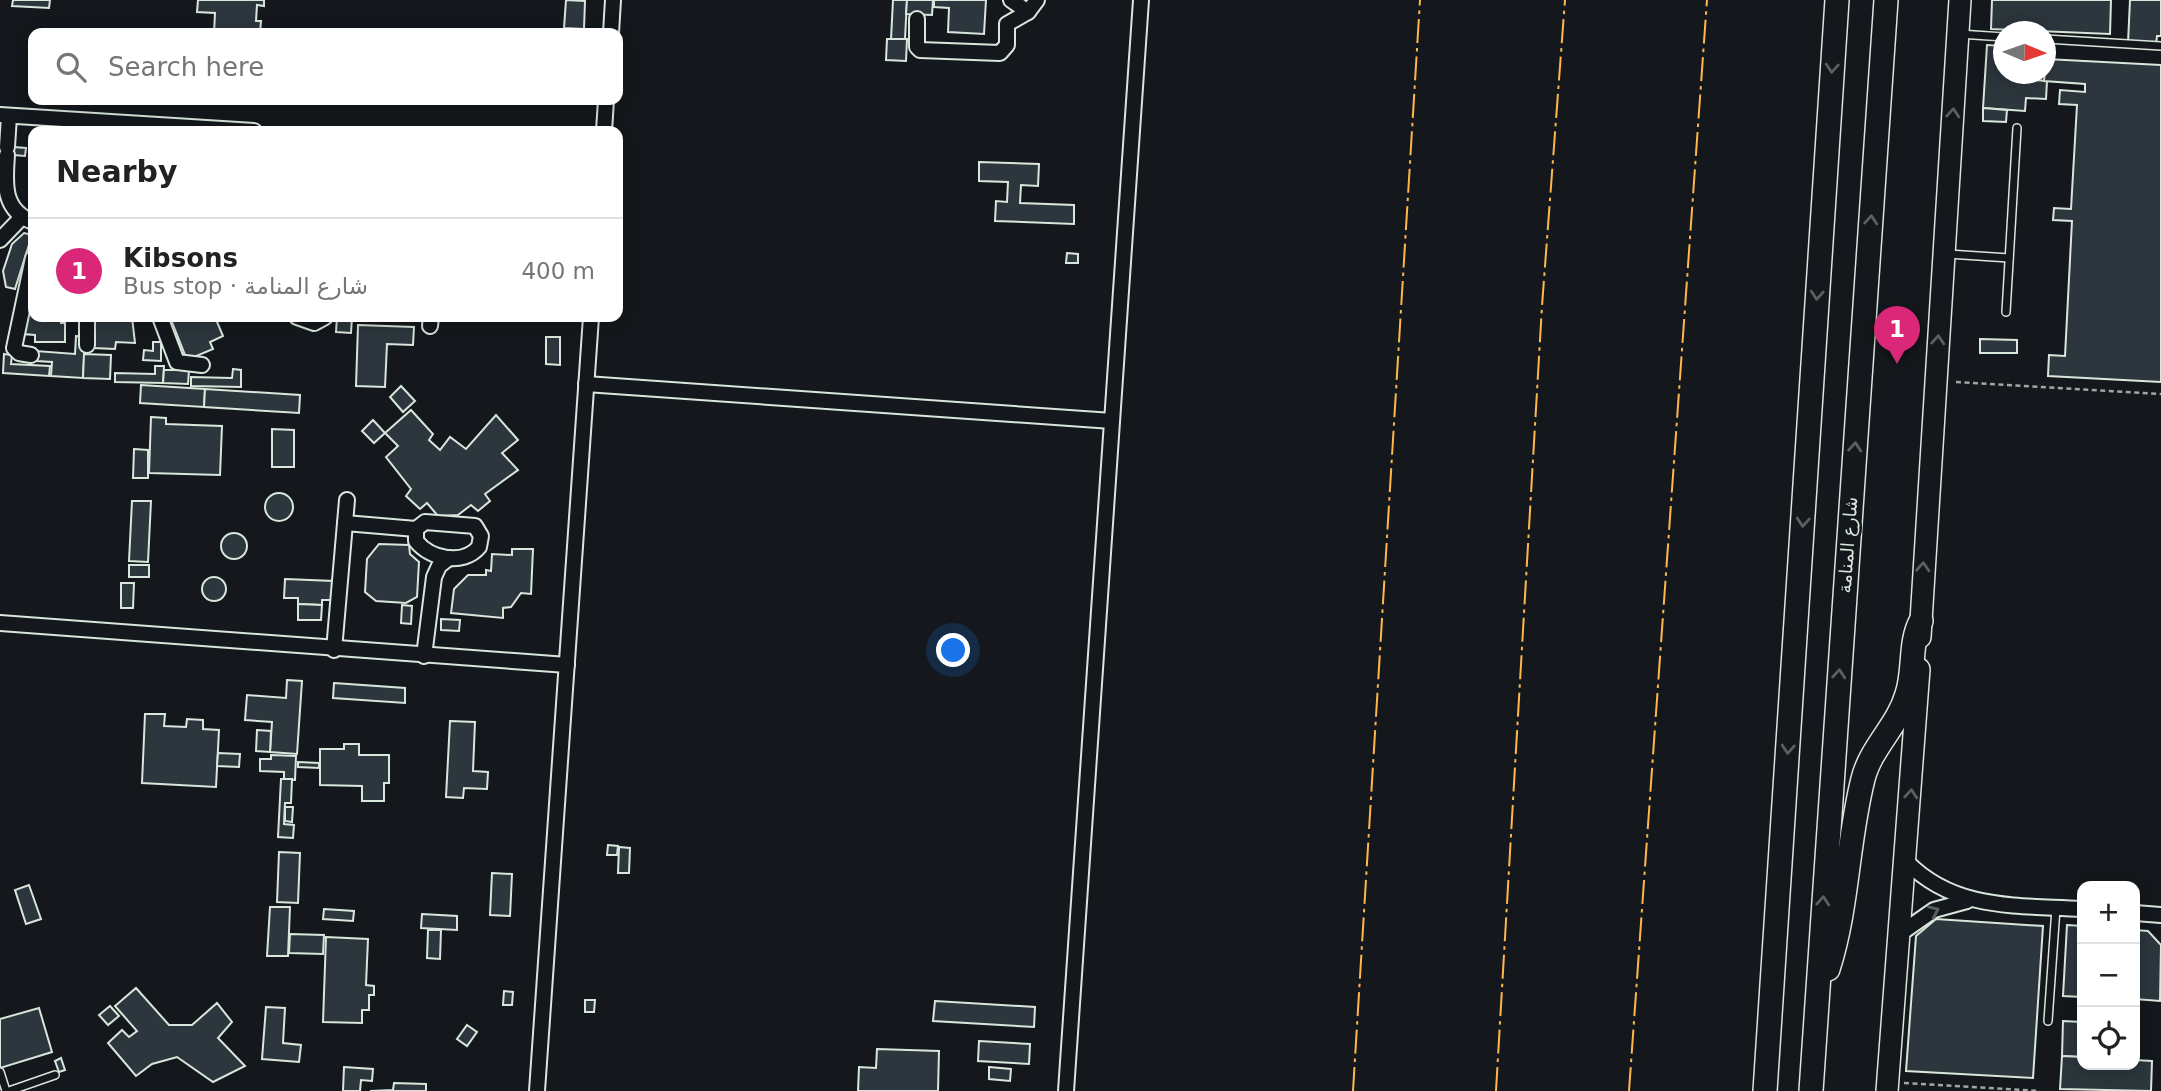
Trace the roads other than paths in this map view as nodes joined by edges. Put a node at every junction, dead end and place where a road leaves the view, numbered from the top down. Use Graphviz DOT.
graph roads {
  1 [pos="613,0"];
  2 [pos="1012,0"];
  3 [pos="1037,0"];
  4 [pos="1141,0"];
  5 [pos="1837,0"];
  6 [pos="1886,0"];
  7 [pos="1960,0"];
  8 [pos="1028,12"];
  9 [pos="917,19"];
  10 [pos="611,28"];
  11 [pos="1958,34"];
  12 [pos="1993,36"];
  13 [pos="2056,40"];
  14 [pos="2161,46"];
  15 [pos="606,105"];
  16 [pos="5,115"];
  17 [pos="162,126"];
  18 [pos="604,126"];
  19 [pos="2017,128"];
  20 [pos="3,194"];
  21 [pos="27,219"];
  22 [pos="0,240"];
  23 [pos="1944,254"];
  24 [pos="2009,258"];
  25 [pos="28,283"];
  26 [pos="2006,312"];
  27 [pos="88,322"];
  28 [pos="162,322"];
  29 [pos="591,322"];
  30 [pos="87,345"];
  31 [pos="31,355"];
  32 [pos="202,365"];
  33 [pos="586,384"];
  34 [pos="1112,421"];
  35 [pos="347,500"];
  36 [pos="345,523"];
  37 [pos="416,529"];
  38 [pos="449,558"];
  39 [pos="1921,621"];
  40 [pos="1,624"];
  41 [pos="334,650"];
  42 [pos="424,656"];
  43 [pos="567,665"];
  44 [pos="1907,862"];
  45 [pos="1972,900"];
  46 [pos="2056,907"];
  47 [pos="2077,909"];
  48 [pos="2140,913"];
  49 [pos="2161,915"];
  50 [pos="1900,933"];
  51 [pos="1816,998"];
  52 [pos="2048,1021"];
  53 [pos="0,1072"];
  54 [pos="55,1075"];
  55 [pos="1813,1085"];
  56 [pos="1887,1087"];
  57 [pos="8,1091"];
  58 [pos="537,1091"];
  59 [pos="1066,1091"];
  60 [pos="1765,1091"];
  1 -- 10 [label="street"];
  2 -- 8 [label="street"];
  3 -- 8 [label="street"];
  4 -- 34 [label="street"];
  5 -- 60 [label="main road, one-way"];
  51 -- 6 [label="main road, شارع المنامة, one-way"];
  7 -- 11 [label="street"];
  8 -- 9 [label="street"];
  11 -- 12 [label="lane"];
  23 -- 11 [label="street, one-way"];
  13 -- 14 [label="lane"];
  15 -- 18 [label="street"];
  16 -- 17 [label="street"];
  16 -- 20 [label="street"];
  19 -- 24 [label="lane"];
  20 -- 21 [label="street"];
  21 -- 22 [label="street"];
  23 -- 24 [label="lane"];
  39 -- 23 [label="street, one-way"];
  24 -- 26 [label="lane"];
  25 -- 31 [label="street"];
  27 -- 30 [label="street"];
  28 -- 32 [label="street"];
  29 -- 33 [label="street"];
  33 -- 34 [label="street"];
  33 -- 43 [label="street"];
  34 -- 59 [label="street"];
  35 -- 36 [label="street"];
  36 -- 37 [label="street"];
  36 -- 41 [label="street"];
  37 -- 38 [label="street"];
  37 -- 38 [label="street"];
  38 -- 42 [label="street"];
  44 -- 39 [label="street, one-way"];
  39 -- 51 [label="main road"];
  40 -- 41 [label="street"];
  41 -- 42 [label="street"];
  42 -- 43 [label="street"];
  43 -- 58 [label="street"];
  44 -- 45 [label="street"];
  44 -- 50 [label="street"];
  45 -- 46 [label="street"];
  50 -- 45 [label="street, one-way"];
  46 -- 47 [label="street"];
  46 -- 52 [label="lane"];
  48 -- 49 [label="street"];
  50 -- 56 [label="street"];
  51 -- 55 [label="main road, شارع المنامة"];
  53 -- 57 [label="lane"];
  54 -- 57 [label="lane"];
}
